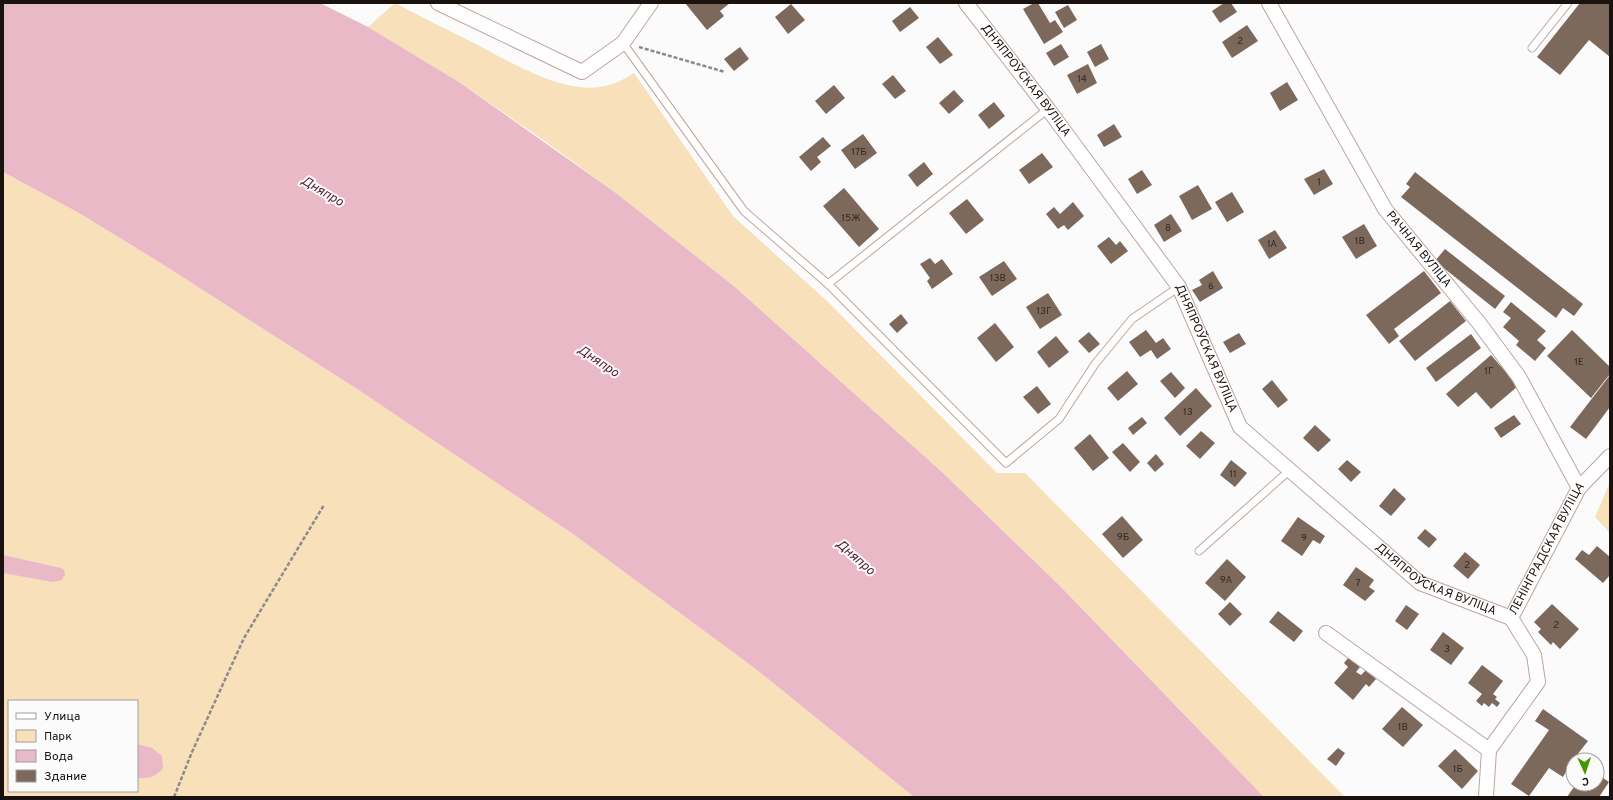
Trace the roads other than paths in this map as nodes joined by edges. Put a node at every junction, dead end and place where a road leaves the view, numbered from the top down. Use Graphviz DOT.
graph roads {
  1 [pos="438,3"];
  2 [pos="651,3"];
  3 [pos="966,3"];
  4 [pos="1269,3"];
  5 [pos="1568,3"];
  6 [pos="623,43"];
  7 [pos="1532,48"];
  8 [pos="1048,109"];
  9 [pos="828,284"];
  10 [pos="1179,288"];
  11 [pos="1610,456"];
  12 [pos="1290,470"];
  13 [pos="1579,488"];
  14 [pos="1199,552"];
  15 [pos="1511,618"];
  16 [pos="1326,633"];
  17 [pos="1489,750"];
  18 [pos="1486,797"];
  1 -- 6 [label="street"];
  2 -- 6 [label="street"];
  3 -- 8 [label="street, ДНЯПРОЎСКАЯ ВУЛІЦА"];
  4 -- 13 [label="street, РАЧНАЯ ВУЛІЦА"];
  5 -- 7 [label="lane"];
  6 -- 9 [label="lane"];
  8 -- 9 [label="lane"];
  8 -- 10 [label="street, ДНЯПРОЎСКАЯ ВУЛІЦА"];
  9 -- 10 [label="lane"];
  10 -- 12 [label="street, ДНЯПРОЎСКАЯ ВУЛІЦА"];
  11 -- 13 [label="street, ЛЕНІНГРАДСКАЯ ВУЛІЦА"];
  12 -- 14 [label="lane"];
  12 -- 15 [label="street, ДНЯПРОЎСКАЯ ВУЛІЦА"];
  13 -- 15 [label="street, ЛЕНІНГРАДСКАЯ ВУЛІЦА"];
  15 -- 17 [label="street, ЛЕНІНГРАДСКАЯ ВУЛІЦА"];
  16 -- 17 [label="street"];
  17 -- 18 [label="street"];
}
